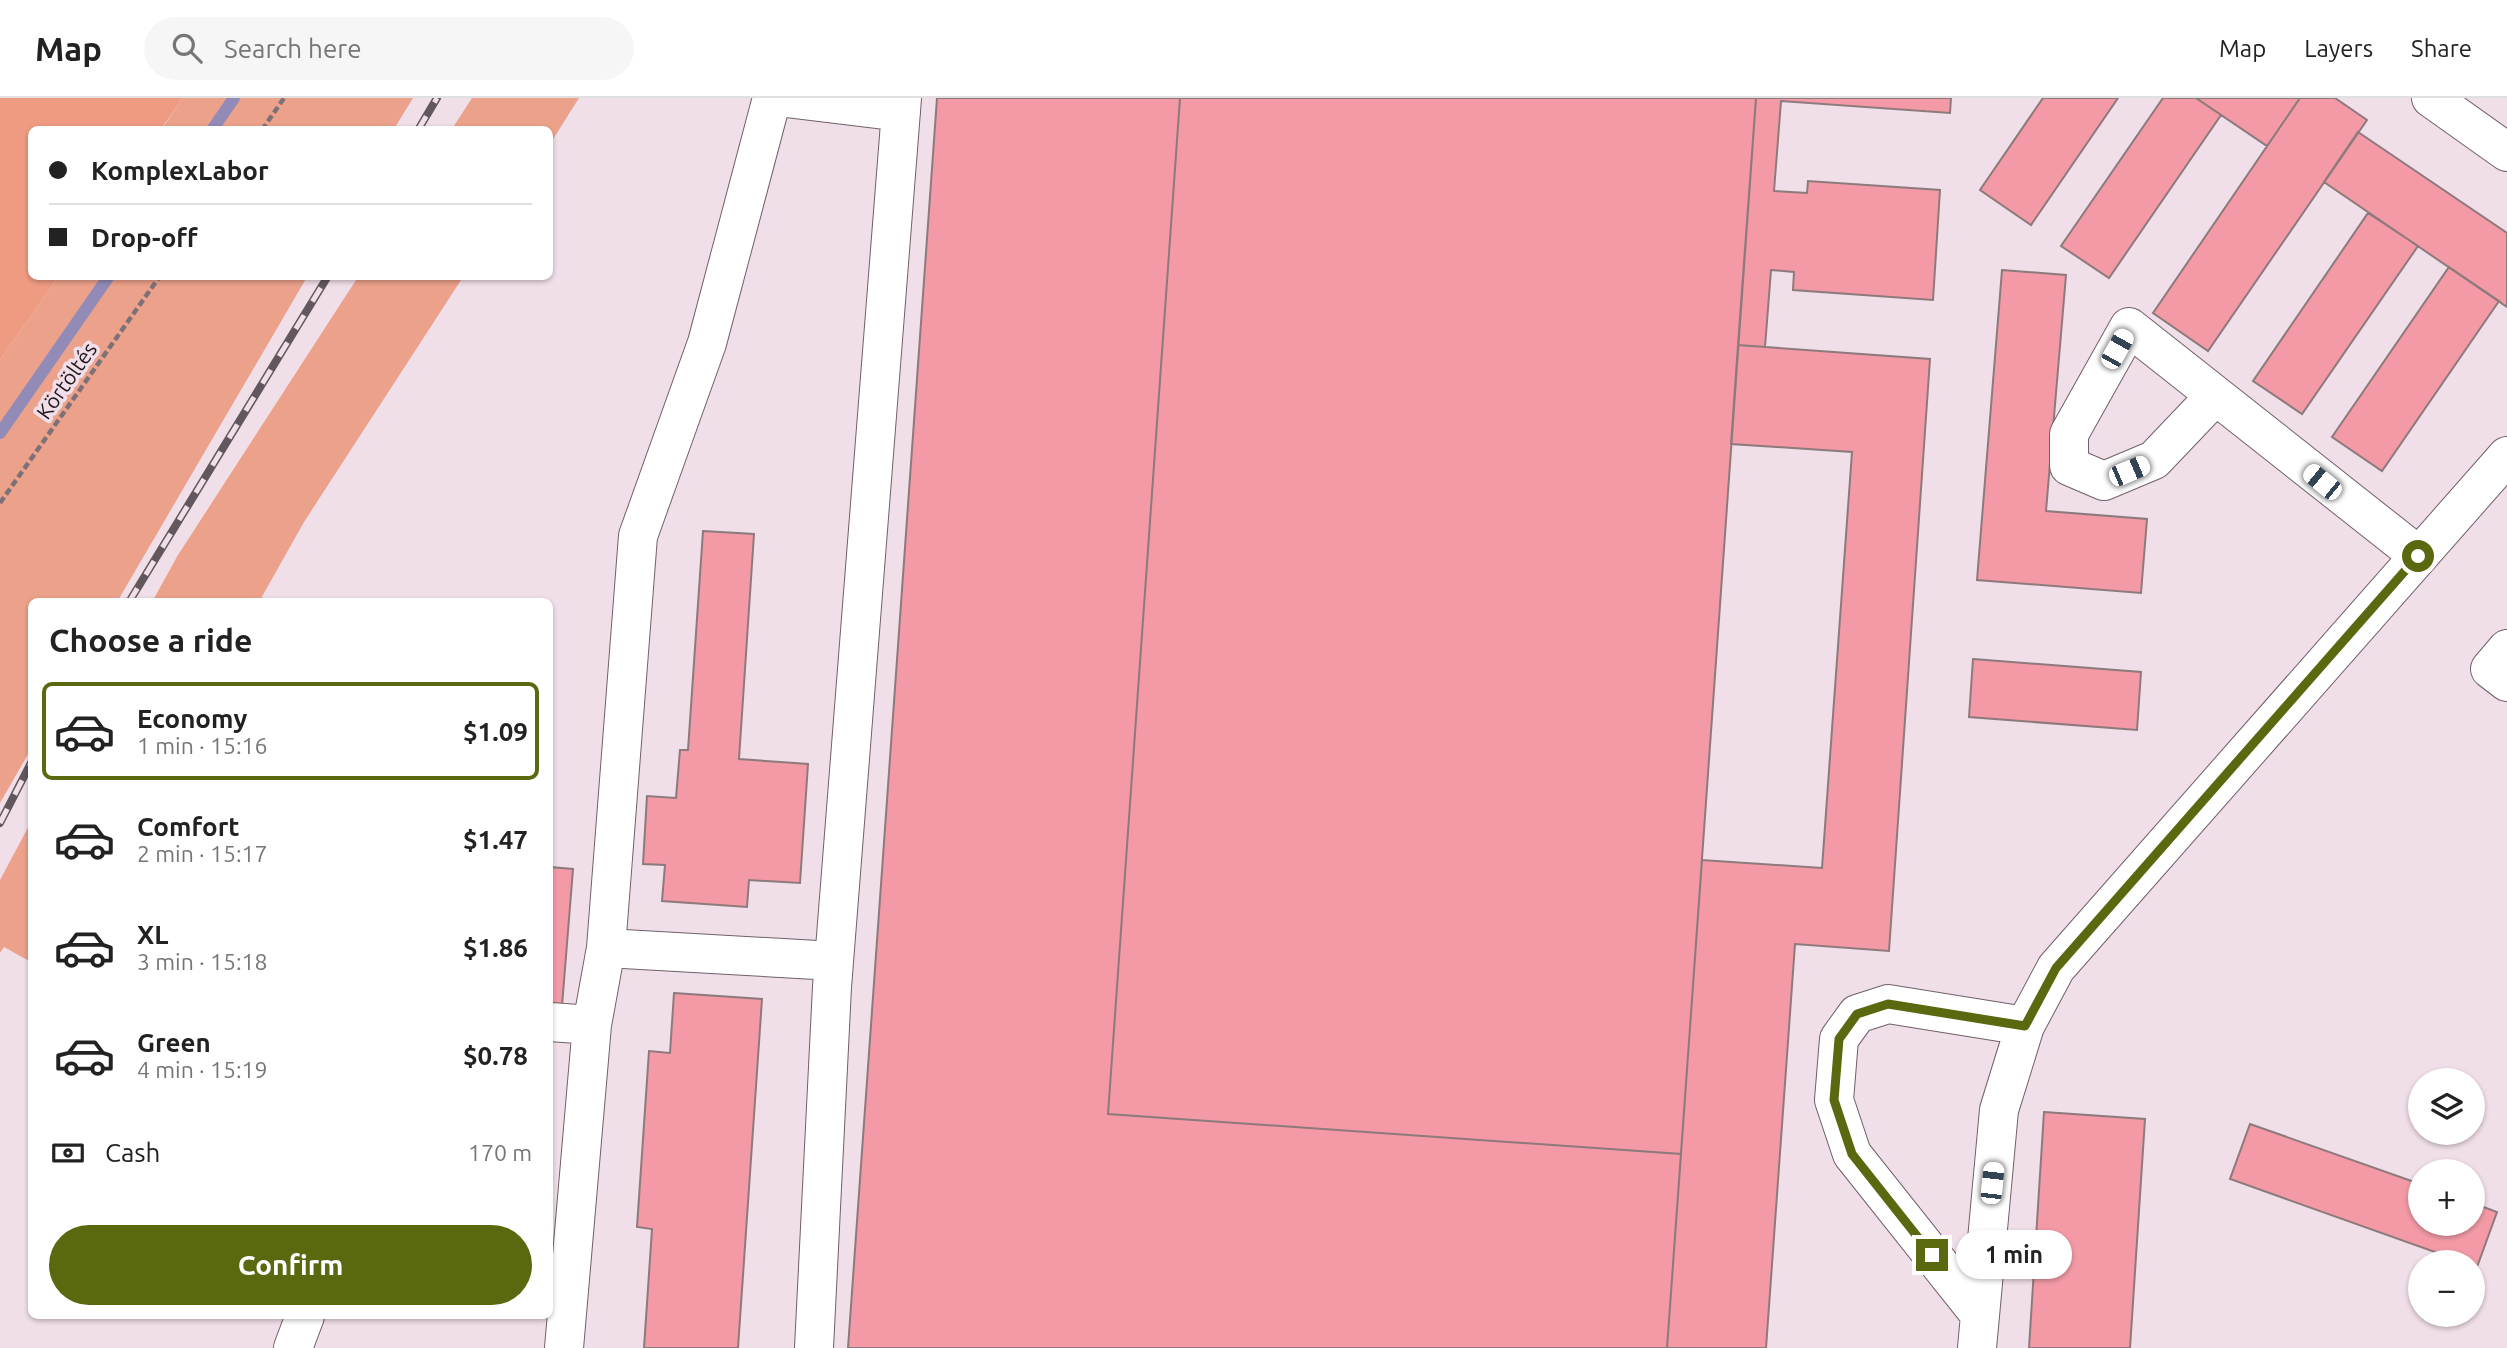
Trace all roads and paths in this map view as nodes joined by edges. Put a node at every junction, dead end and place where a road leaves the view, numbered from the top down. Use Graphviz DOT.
graph roads {
  1 [pos="284,98"];
  2 [pos="772,98"];
  3 [pos="786,98"];
  4 [pos="2431,98"];
  5 [pos="901,105"];
  6 [pos="265,126"];
  7 [pos="2507,152"];
  8 [pos="157,280"];
  9 [pos="2215,396"];
  10 [pos="2501,476"];
  11 [pos="0,503"];
  12 [pos="2418,556"];
  13 [pos="2507,649"];
  14 [pos="2507,682"];
  15 [pos="606,948"];
  16 [pos="834,961"];
  17 [pos="553,1022"];
  18 [pos="592,1025"];
  19 [pos="2025,1026"];
  20 [pos="304,1319"];
  21 [pos="1978,1332"];
  22 [pos="293,1348"];
  23 [pos="564,1348"];
  24 [pos="814,1348"];
  1 -- 6 [label="path"];
  2 -- 15 [label="street"];
  3 -- 5 [label="street"];
  4 -- 7 [label="street"];
  5 -- 16 [label="street"];
  8 -- 11 [label="path, Körtöltés"];
  9 -- 12 [label="street"];
  10 -- 12 [label="street"];
  12 -- 19 [label="street"];
  13 -- 14 [label="street"];
  15 -- 16 [label="street"];
  15 -- 18 [label="street"];
  16 -- 24 [label="street"];
  17 -- 18 [label="street"];
  18 -- 23 [label="street"];
  19 -- 21 [label="street"];
  19 -- 21 [label="street"];
  20 -- 22 [label="street"];
}
